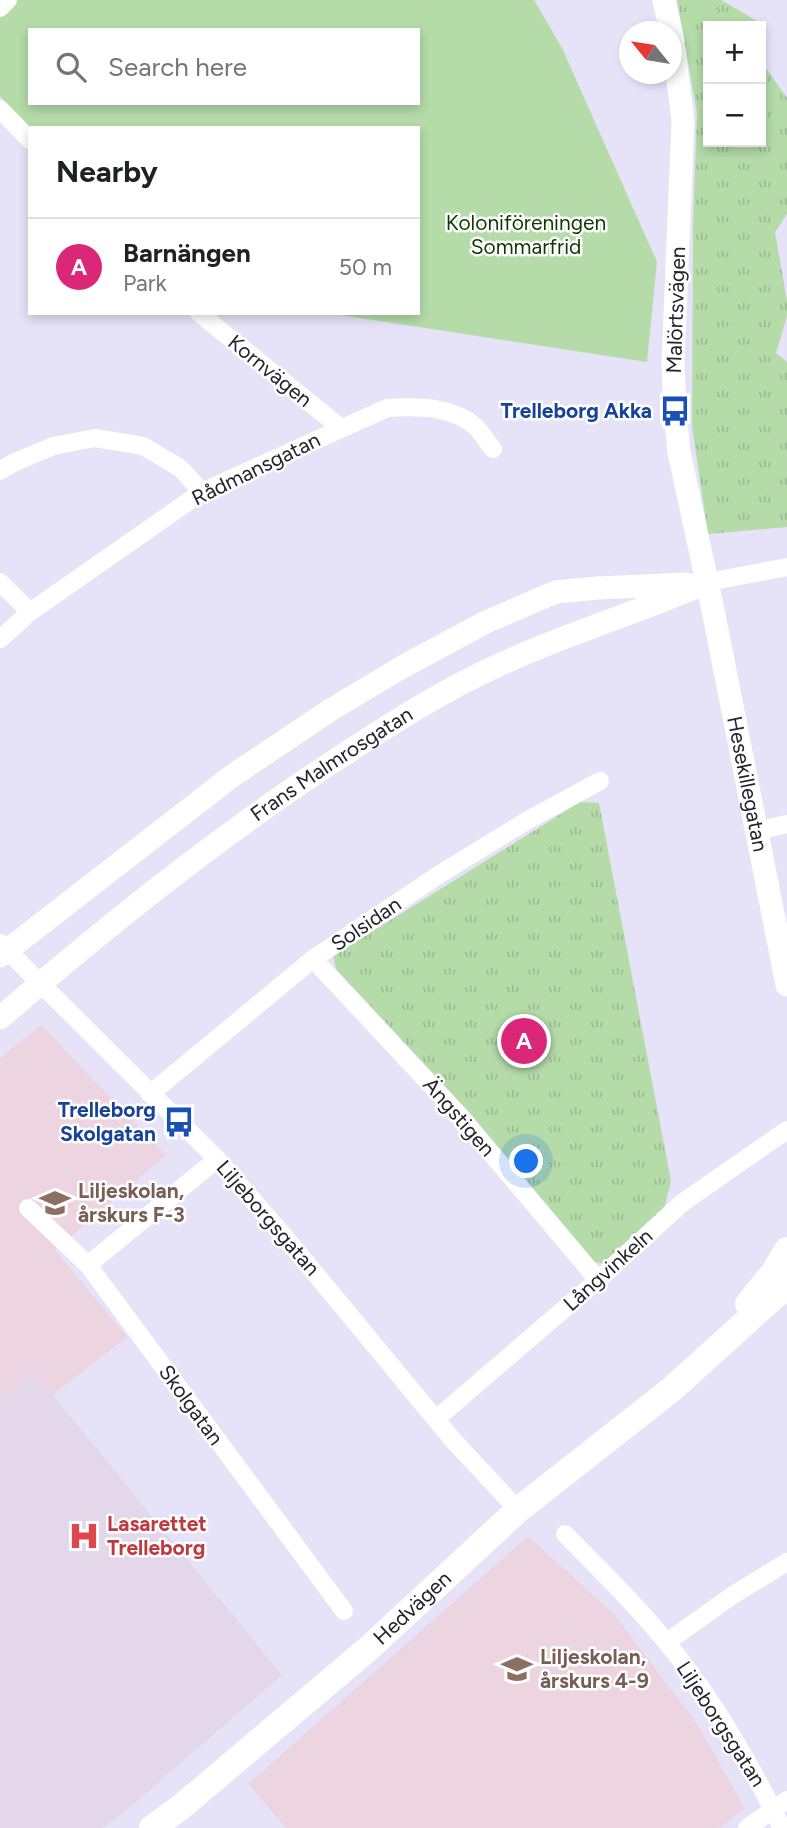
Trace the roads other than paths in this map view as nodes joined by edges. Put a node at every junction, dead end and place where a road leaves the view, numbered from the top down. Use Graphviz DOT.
graph roads {
  1 [pos="8,0"];
  2 [pos="664,0"];
  3 [pos="0,8"];
  4 [pos="668,21"];
  5 [pos="678,84"];
  6 [pos="0,109"];
  7 [pos="28,139"];
  8 [pos="201,315"];
  9 [pos="341,428"];
  10 [pos="493,449"];
  11 [pos="0,471"];
  12 [pos="202,492"];
  13 [pos="787,566"];
  14 [pos="0,582"];
  15 [pos="708,582"];
  16 [pos="30,612"];
  17 [pos="0,639"];
  18 [pos="600,781"];
  19 [pos="787,824"];
  20 [pos="757,831"];
  21 [pos="3,950"];
  22 [pos="313,959"];
  23 [pos="40,983"];
  24 [pos="787,985"];
  25 [pos="0,1018"];
  26 [pos="150,1094"];
  27 [pos="787,1130"];
  28 [pos="218,1159"];
  29 [pos="27,1208"];
  30 [pos="787,1250"];
  31 [pos="88,1265"];
  32 [pos="598,1280"];
  33 [pos="787,1289"];
  34 [pos="672,1389"];
  35 [pos="436,1419"];
  36 [pos="518,1510"];
  37 [pos="565,1534"];
  38 [pos="787,1562"];
  39 [pos="344,1611"];
  40 [pos="667,1642"];
  41 [pos="780,1805"];
  42 [pos="152,1828"];
  43 [pos="747,1828"];
  44 [pos="782,1828"];
  1 -- 3 [label="street"];
  2 -- 4 [label="street, Malörtsvägen"];
  5 -- 15 [label="street, Malörtsvägen"];
  6 -- 7 [label="street"];
  8 -- 9 [label="street, Kornvägen"];
  9 -- 10 [label="street, Rådmansgatan"];
  9 -- 12 [label="street, Rådmansgatan"];
  11 -- 12 [label="street"];
  12 -- 16 [label="street, Rådmansgatan"];
  13 -- 15 [label="street, Frans Malmrosgatan"];
  14 -- 16 [label="street"];
  15 -- 20 [label="street, Hesekillegatan"];
  15 -- 21 [label="street, Frans Malmrosgatan"];
  15 -- 23 [label="street, Frans Malmrosgatan"];
  16 -- 17 [label="street, Rådmansgatan"];
  18 -- 22 [label="street, Solsidan"];
  19 -- 20 [label="street"];
  20 -- 24 [label="street, Hesekillegatan"];
  21 -- 23 [label="street, Liljeborgsgatan"];
  22 -- 26 [label="street, Solsidan"];
  22 -- 32 [label="street, Ängstigen"];
  23 -- 25 [label="street, Frans Malmrosgatan"];
  23 -- 26 [label="street, Liljeborgsgatan"];
  26 -- 28 [label="street, Liljeborgsgatan"];
  27 -- 32 [label="street, Långvinkeln"];
  28 -- 31 [label="street"];
  28 -- 35 [label="street, Liljeborgsgatan"];
  29 -- 31 [label="street, Skolgatan"];
  30 -- 34 [label="main road, Hedvägen"];
  31 -- 39 [label="street, Skolgatan"];
  32 -- 35 [label="street, Långvinkeln"];
  33 -- 34 [label="main road, Hedvägen"];
  34 -- 36 [label="main road, Hedvägen"];
  35 -- 36 [label="street, Liljeborgsgatan"];
  36 -- 42 [label="main road, Hedvägen"];
  37 -- 40 [label="street, Liljeborgsgatan"];
  38 -- 40 [label="street"];
  40 -- 41 [label="street, Liljeborgsgatan"];
  41 -- 43 [label="street"];
  41 -- 44 [label="street, Liljeborgsgatan"];
}
